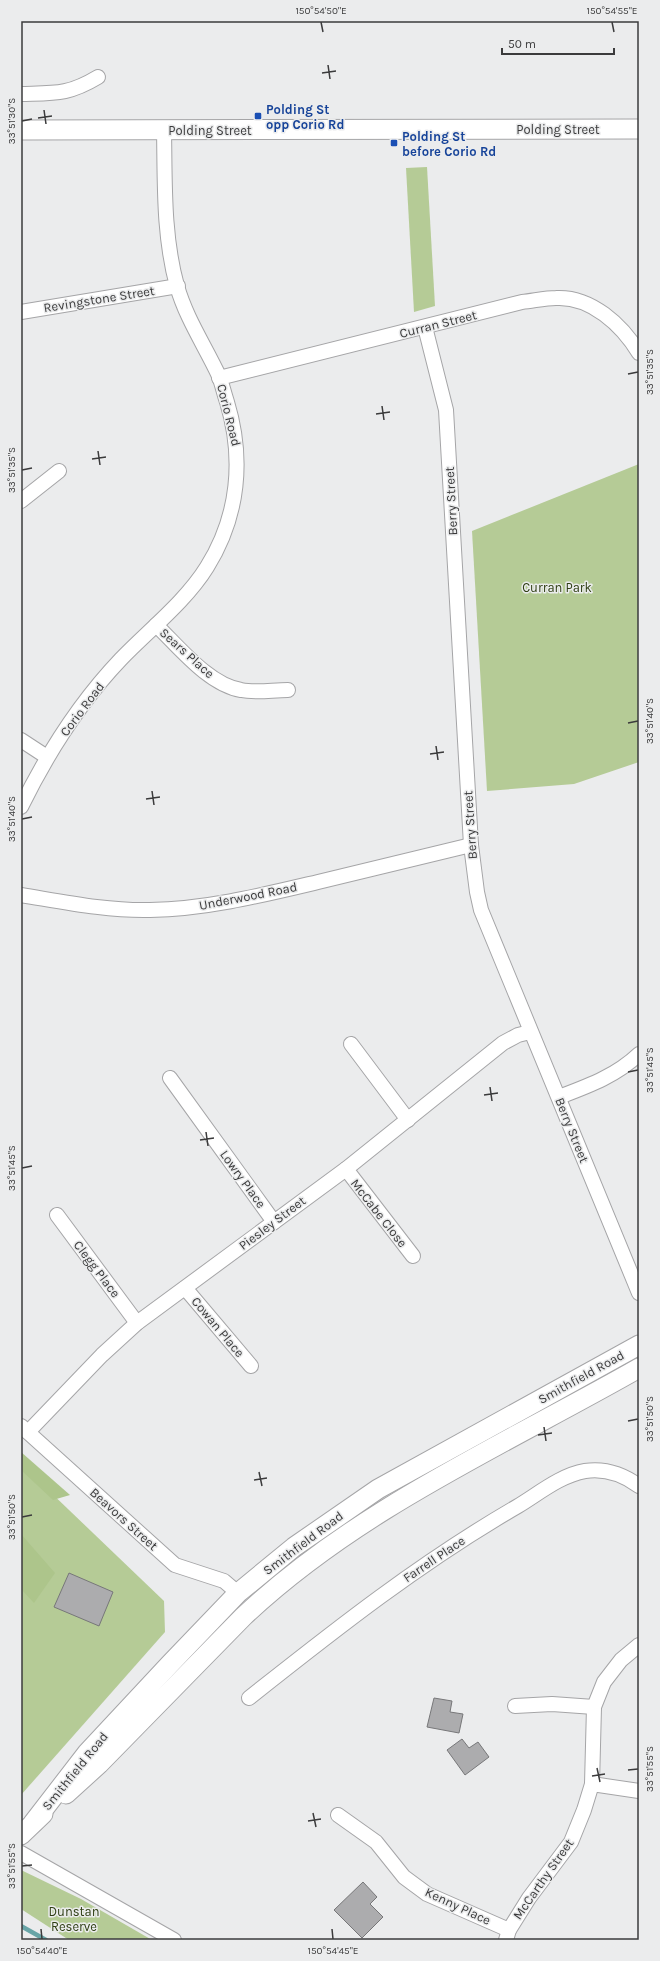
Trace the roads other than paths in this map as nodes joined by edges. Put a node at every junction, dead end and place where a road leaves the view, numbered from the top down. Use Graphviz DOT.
graph roads {
  1 [pos="98,77"];
  2 [pos="21,94"];
  3 [pos="639,129"];
  4 [pos="21,130"];
  5 [pos="164,130"];
  6 [pos="178,286"];
  7 [pos="21,312"];
  8 [pos="426,327"];
  9 [pos="639,353"];
  10 [pos="219,378"];
  11 [pos="59,471"];
  12 [pos="21,501"];
  13 [pos="156,625"];
  14 [pos="288,690"];
  15 [pos="21,740"];
  16 [pos="47,757"];
  17 [pos="21,807"];
  18 [pos="471,845"];
  19 [pos="21,895"];
  20 [pos="530,1032"];
  21 [pos="351,1044"];
  22 [pos="639,1054"];
  23 [pos="170,1078"];
  24 [pos="559,1097"];
  25 [pos="408,1120"];
  26 [pos="346,1169"];
  27 [pos="58,1215"];
  28 [pos="274,1222"];
  29 [pos="413,1256"];
  30 [pos="185,1288"];
  31 [pos="639,1293"];
  32 [pos="137,1323"];
  33 [pos="639,1344"];
  34 [pos="639,1356"];
  35 [pos="251,1366"];
  36 [pos="639,1368"];
  37 [pos="546,1420"];
  38 [pos="24,1429"];
  39 [pos="639,1486"];
  40 [pos="411,1494"];
  41 [pos="238,1593"];
  42 [pos="639,1645"];
  43 [pos="249,1698"];
  44 [pos="515,1706"];
  45 [pos="594,1707"];
  46 [pos="156,1708"];
  47 [pos="592,1784"];
  48 [pos="639,1791"];
  49 [pos="338,1815"];
  50 [pos="27,1829"];
  51 [pos="21,1853"];
  52 [pos="507,1935"];
  53 [pos="174,1940"];
  1 -- 2 [label="street"];
  3 -- 5 [label="main road, Polding Street"];
  4 -- 5 [label="main road, Polding Street"];
  5 -- 6 [label="street, Corio Road"];
  6 -- 7 [label="street, Revingstone Street"];
  6 -- 10 [label="street, Corio Road"];
  8 -- 9 [label="street, Curran Street"];
  8 -- 10 [label="street, Curran Street"];
  8 -- 18 [label="street, Berry Street"];
  10 -- 13 [label="street, Corio Road"];
  11 -- 12 [label="street"];
  13 -- 14 [label="street, Sears Place"];
  13 -- 16 [label="street, Corio Road"];
  15 -- 16 [label="street"];
  16 -- 17 [label="street, Corio Road"];
  18 -- 19 [label="street, Underwood Road"];
  18 -- 20 [label="street, Berry Street"];
  20 -- 24 [label="street, Berry Street"];
  20 -- 25 [label="street, Piesley Street"];
  21 -- 25 [label="street"];
  22 -- 24 [label="street"];
  23 -- 28 [label="street, Lowry Place"];
  24 -- 31 [label="street, Berry Street"];
  25 -- 26 [label="street, Piesley Street"];
  26 -- 28 [label="street, Piesley Street"];
  26 -- 29 [label="street, McCabe Close"];
  27 -- 32 [label="street, Clegg Place"];
  28 -- 30 [label="street, Piesley Street"];
  30 -- 32 [label="street, Piesley Street"];
  30 -- 35 [label="street, Cowan Place"];
  32 -- 38 [label="street, Piesley Street"];
  33 -- 41 [label="main road, Smithfield Road"];
  34 -- 37 [label="main road"];
  36 -- 37 [label="main road, Smithfield Road"];
  37 -- 40 [label="main road, Smithfield Road"];
  38 -- 41 [label="street, Beavors Street"];
  39 -- 43 [label="street, Farrell Place"];
  40 -- 41 [label="main road"];
  40 -- 46 [label="main road, Smithfield Road"];
  41 -- 46 [label="main road"];
  41 -- 50 [label="main road, Smithfield Road"];
  42 -- 45 [label="street, McCarthy Street"];
  44 -- 45 [label="street"];
  45 -- 47 [label="street, McCarthy Street"];
  46 -- 50 [label="main road, Smithfield Road"];
  47 -- 48 [label="street"];
  47 -- 52 [label="street, McCarthy Street"];
  49 -- 52 [label="street, Kenny Place"];
  51 -- 53 [label="street"];
}
